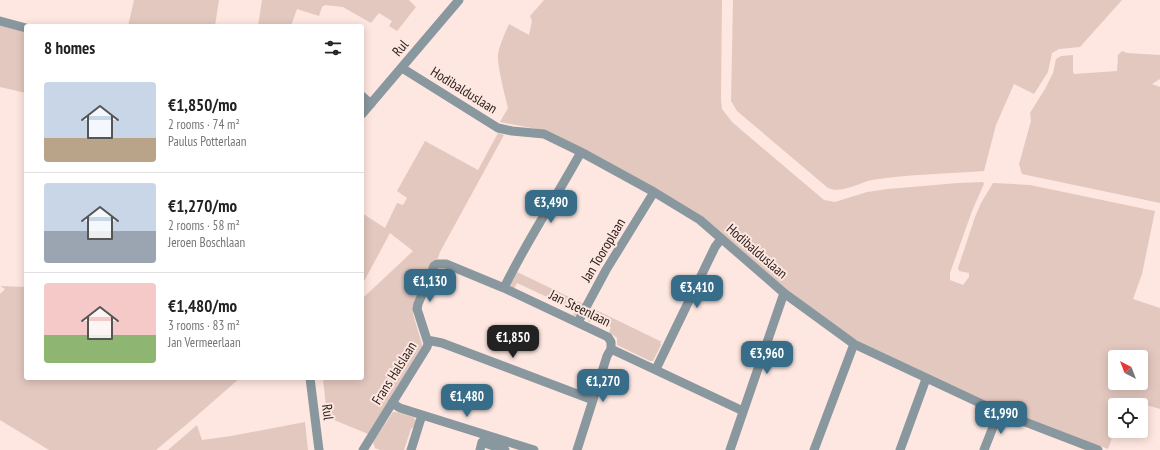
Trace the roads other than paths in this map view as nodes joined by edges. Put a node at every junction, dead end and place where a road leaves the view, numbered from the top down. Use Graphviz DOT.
graph roads {
  1 [pos="459,0"];
  2 [pos="0,21"];
  3 [pos="24,27"];
  4 [pos="402,68"];
  5 [pos="364,98"];
  6 [pos="371,104"];
  7 [pos="364,112"];
  8 [pos="581,152"];
  9 [pos="654,192"];
  10 [pos="721,239"];
  11 [pos="437,264"];
  12 [pos="504,288"];
  13 [pos="784,293"];
  14 [pos="578,322"];
  15 [pos="427,340"];
  16 [pos="854,344"];
  17 [pos="611,349"];
  18 [pos="656,369"];
  19 [pos="926,379"];
  20 [pos="310,380"];
  21 [pos="593,400"];
  22 [pos="392,403"];
  23 [pos="743,411"];
  24 [pos="999,412"];
  25 [pos="422,415"];
  26 [pos="319,450"];
  27 [pos="364,450"];
  28 [pos="411,450"];
  29 [pos="480,450"];
  30 [pos="505,450"];
  31 [pos="534,450"];
  32 [pos="577,450"];
  33 [pos="730,450"];
  34 [pos="814,450"];
  35 [pos="900,450"];
  36 [pos="984,450"];
  37 [pos="1096,450"];
  1 -- 4 [label="street, Rul"];
  2 -- 3 [label="street"];
  4 -- 6 [label="street, Rul"];
  4 -- 8 [label="street, Hodibalduslaan"];
  5 -- 6 [label="street"];
  6 -- 7 [label="street, Rul"];
  8 -- 9 [label="street, Hodibalduslaan"];
  8 -- 12 [label="street"];
  9 -- 10 [label="street, Hodibalduslaan"];
  9 -- 14 [label="street, Jan Tooroplaan"];
  10 -- 13 [label="street, Hodibalduslaan"];
  10 -- 18 [label="street"];
  11 -- 12 [label="street, Jan Steenlaan"];
  11 -- 15 [label="street, Frans Halslaan"];
  12 -- 14 [label="street, Jan Steenlaan"];
  13 -- 16 [label="street, Hodibalduslaan"];
  13 -- 23 [label="street"];
  14 -- 17 [label="street, Jan Steenlaan"];
  15 -- 21 [label="street"];
  15 -- 22 [label="street, Frans Halslaan"];
  16 -- 19 [label="street, Hodibalduslaan"];
  16 -- 34 [label="street"];
  17 -- 18 [label="street, Jan Steenlaan"];
  17 -- 21 [label="street"];
  18 -- 23 [label="street, Jan Steenlaan"];
  19 -- 24 [label="street, Hodibalduslaan"];
  19 -- 35 [label="street"];
  20 -- 26 [label="street, Rul"];
  21 -- 32 [label="street"];
  22 -- 25 [label="street"];
  22 -- 27 [label="street, Frans Halslaan"];
  23 -- 33 [label="street"];
  24 -- 36 [label="street"];
  24 -- 37 [label="street, Hodibalduslaan"];
  25 -- 28 [label="street"];
  25 -- 31 [label="street"];
  29 -- 30 [label="street"];
}
